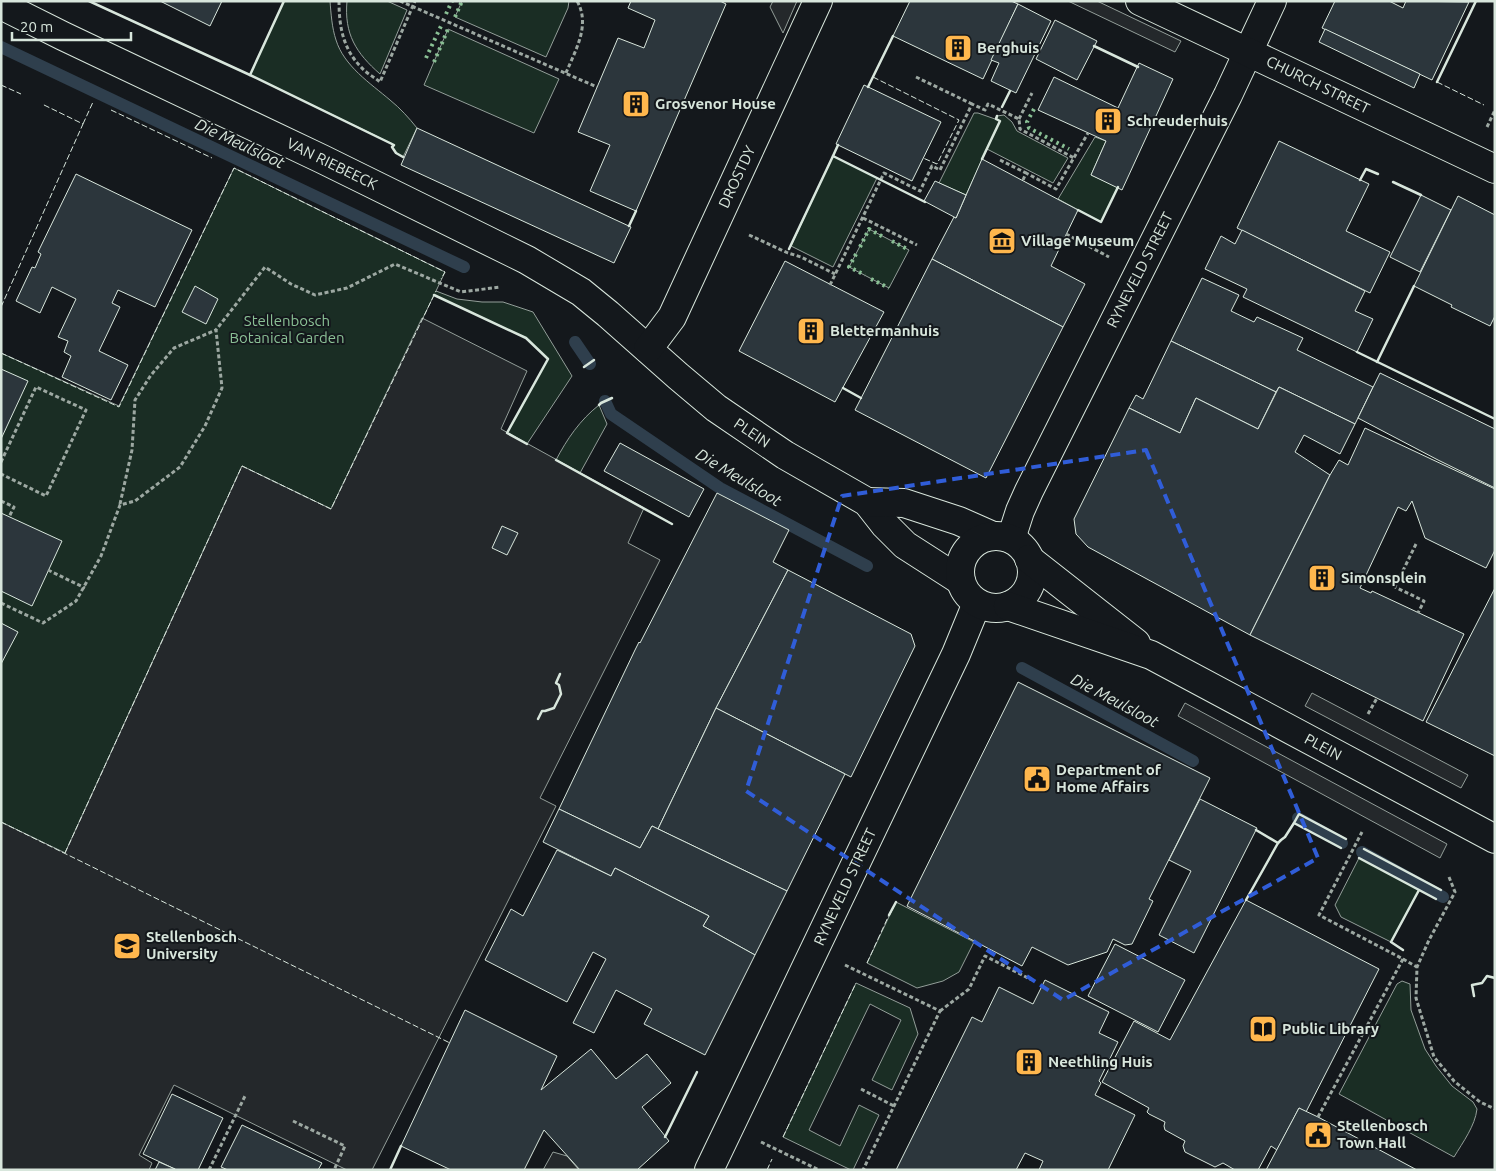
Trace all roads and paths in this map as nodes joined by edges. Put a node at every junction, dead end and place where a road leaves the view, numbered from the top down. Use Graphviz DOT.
graph roads {
  1 [pos="339,1"];
  2 [pos="400,1"];
  3 [pos="415,1"];
  4 [pos="577,1"];
  5 [pos="818,1"];
  6 [pos="1140,1"];
  7 [pos="1272,1"];
  8 [pos="15,7"];
  9 [pos="412,7"];
  10 [pos="1249,52"];
  11 [pos="566,73"];
  12 [pos="916,77"];
  13 [pos="597,87"];
  14 [pos="1032,93"];
  15 [pos="972,104"];
  16 [pos="1495,110"];
  17 [pos="1019,119"];
  18 [pos="1484,132"];
  19 [pos="1088,133"];
  20 [pos="1074,158"];
  21 [pos="1000,160"];
  22 [pos="1495,169"];
  23 [pos="1026,173"];
  24 [pos="1023,180"];
  25 [pos="863,218"];
  26 [pos="1066,234"];
  27 [pos="750,235"];
  28 [pos="917,245"];
  29 [pos="1100,252"];
  30 [pos="835,274"];
  31 [pos="830,285"];
  32 [pos="504,286"];
  33 [pos="216,330"];
  34 [pos="648,349"];
  35 [pos="1,462"];
  36 [pos="1,474"];
  37 [pos="1,501"];
  38 [pos="867,502"];
  39 [pos="120,505"];
  40 [pos="9,517"];
  41 [pos="1002,538"];
  42 [pos="1416,544"];
  43 [pos="1029,559"];
  44 [pos="48,570"];
  45 [pos="961,581"];
  46 [pos="84,588"];
  47 [pos="1,603"];
  48 [pos="977,603"];
  49 [pos="1008,606"];
  50 [pos="1418,613"];
  51 [pos="1151,655"];
  52 [pos="1377,698"];
  53 [pos="1368,714"];
  54 [pos="1362,832"];
  55 [pos="1495,839"];
  56 [pos="1449,877"];
  57 [pos="1403,959"];
  58 [pos="842,964"];
  59 [pos="1417,968"];
  60 [pos="1032,980"];
  61 [pos="940,1011"];
  62 [pos="861,1089"];
  63 [pos="246,1096"];
  64 [pos="894,1106"];
  65 [pos="1495,1109"];
  66 [pos="1318,1117"];
  67 [pos="293,1121"];
  68 [pos="757,1140"];
  69 [pos="209,1170"];
  70 [pos="334,1170"];
  71 [pos="709,1170"];
  72 [pos="819,1170"];
  73 [pos="863,1170"];
  1 -- 9 [label="path"];
  2 -- 9 [label="path"];
  3 -- 9 [label="path"];
  4 -- 11 [label="path"];
  5 -- 34 [label="street, DROSTDY"];
  6 -- 10 [label="street, CHURCH STREET"];
  7 -- 10 [label="street, RYNEVELD STREET"];
  8 -- 34 [label="street, VAN RIEBEECK"];
  9 -- 11 [label="path"];
  10 -- 22 [label="street, CHURCH STREET"];
  10 -- 41 [label="street, RYNEVELD STREET"];
  11 -- 13 [label="path"];
  12 -- 15 [label="path"];
  14 -- 17 [label="path"];
  15 -- 17 [label="path"];
  15 -- 25 [label="path"];
  16 -- 18 [label="path"];
  17 -- 20 [label="path"];
  19 -- 20 [label="path"];
  20 -- 23 [label="path"];
  21 -- 23 [label="path"];
  23 -- 24 [label="path"];
  25 -- 28 [label="path"];
  25 -- 30 [label="path"];
  26 -- 29 [label="path"];
  27 -- 30 [label="path"];
  30 -- 31 [label="path"];
  32 -- 33 [label="path"];
  33 -- 39 [label="path"];
  33 -- 39 [label="path"];
  34 -- 38 [label="street, PLEIN"];
  35 -- 36 [label="path"];
  37 -- 40 [label="path"];
  38 -- 41 [label="street, PLEIN"];
  38 -- 45 [label="street, PLEIN"];
  39 -- 46 [label="path"];
  41 -- 43 [label="street"];
  41 -- 45 [label="street"];
  42 -- 50 [label="path"];
  43 -- 49 [label="street"];
  43 -- 51 [label="street, PLEIN"];
  44 -- 46 [label="path"];
  45 -- 48 [label="street"];
  46 -- 47 [label="path"];
  48 -- 49 [label="street"];
  48 -- 71 [label="street, RYNEVELD STREET"];
  49 -- 51 [label="street, PLEIN"];
  51 -- 55 [label="street, PLEIN"];
  52 -- 53 [label="path"];
  54 -- 57 [label="path"];
  56 -- 59 [label="path"];
  57 -- 59 [label="path"];
  57 -- 66 [label="path"];
  58 -- 61 [label="path"];
  59 -- 65 [label="path"];
  60 -- 61 [label="path"];
  61 -- 64 [label="path"];
  62 -- 64 [label="path"];
  63 -- 69 [label="path"];
  64 -- 73 [label="path"];
  67 -- 70 [label="path"];
  68 -- 72 [label="path"];
}
